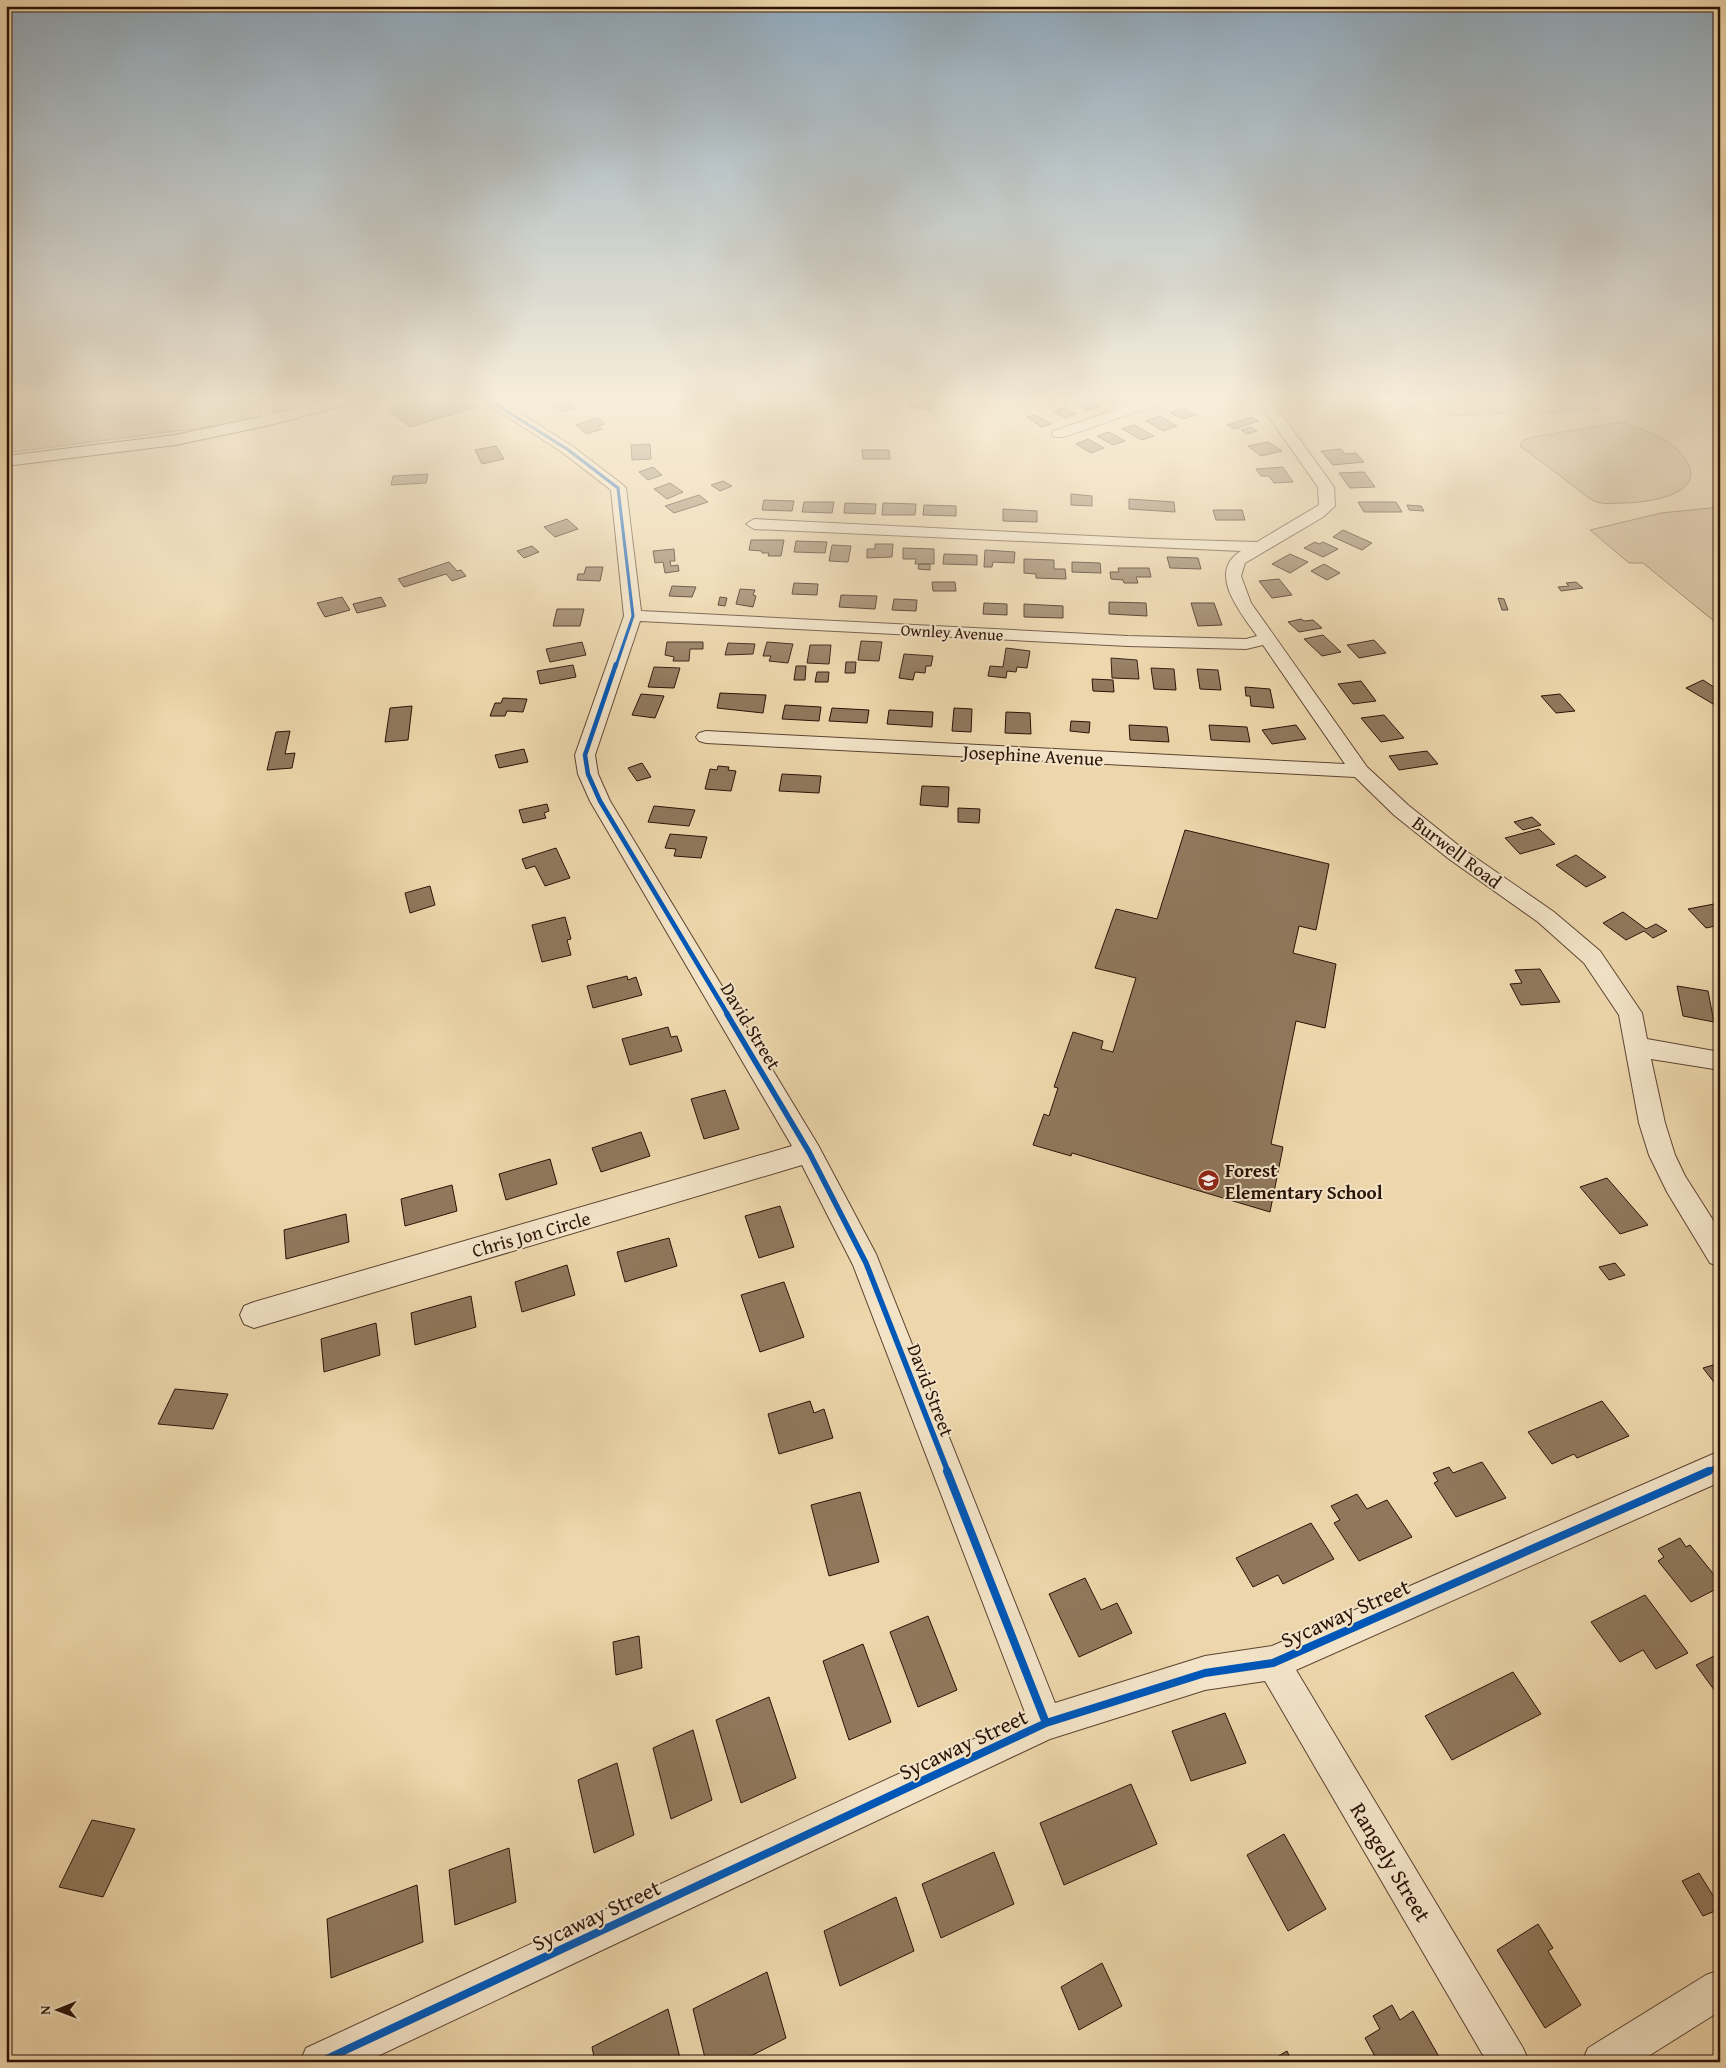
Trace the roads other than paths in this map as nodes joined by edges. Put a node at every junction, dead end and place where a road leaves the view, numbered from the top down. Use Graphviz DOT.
graph roads {
  1 [pos="619,494"];
  2 [pos="1326,494"];
  3 [pos="754,524"];
  4 [pos="1259,547"];
  5 [pos="633,616"];
  6 [pos="1269,638"];
  7 [pos="706,737"];
  8 [pos="1360,771"];
  9 [pos="1638,1047"];
  10 [pos="1720,1061"];
  11 [pos="809,1152"];
  12 [pos="1720,1256"];
  13 [pos="254,1315"];
  14 [pos="1720,1466"];
  15 [pos="1273,1663"];
  16 [pos="1046,1723"];
  17 [pos="1720,1989"];
  18 [pos="320,2062"];
  19 [pos="1509,2062"];
  20 [pos="1602,2062"];
  1 -- 5 [label="street, David Street"];
  2 -- 4 [label="street, Burwell Road"];
  3 -- 4 [label="street"];
  4 -- 6 [label="street, Burwell Road"];
  5 -- 6 [label="street, Ownley Avenue"];
  5 -- 11 [label="street, David Street"];
  6 -- 8 [label="street, Burwell Road"];
  7 -- 8 [label="street, Josephine Avenue"];
  8 -- 9 [label="street, Burwell Road"];
  9 -- 10 [label="street"];
  9 -- 12 [label="street, Burwell Road"];
  11 -- 13 [label="street, Chris Jon Circle"];
  11 -- 16 [label="street, David Street"];
  14 -- 15 [label="street, Sycaway Street"];
  15 -- 16 [label="street, Sycaway Street"];
  15 -- 19 [label="street, Rangely Street"];
  16 -- 18 [label="street, Sycaway Street"];
  17 -- 20 [label="street"];
}
